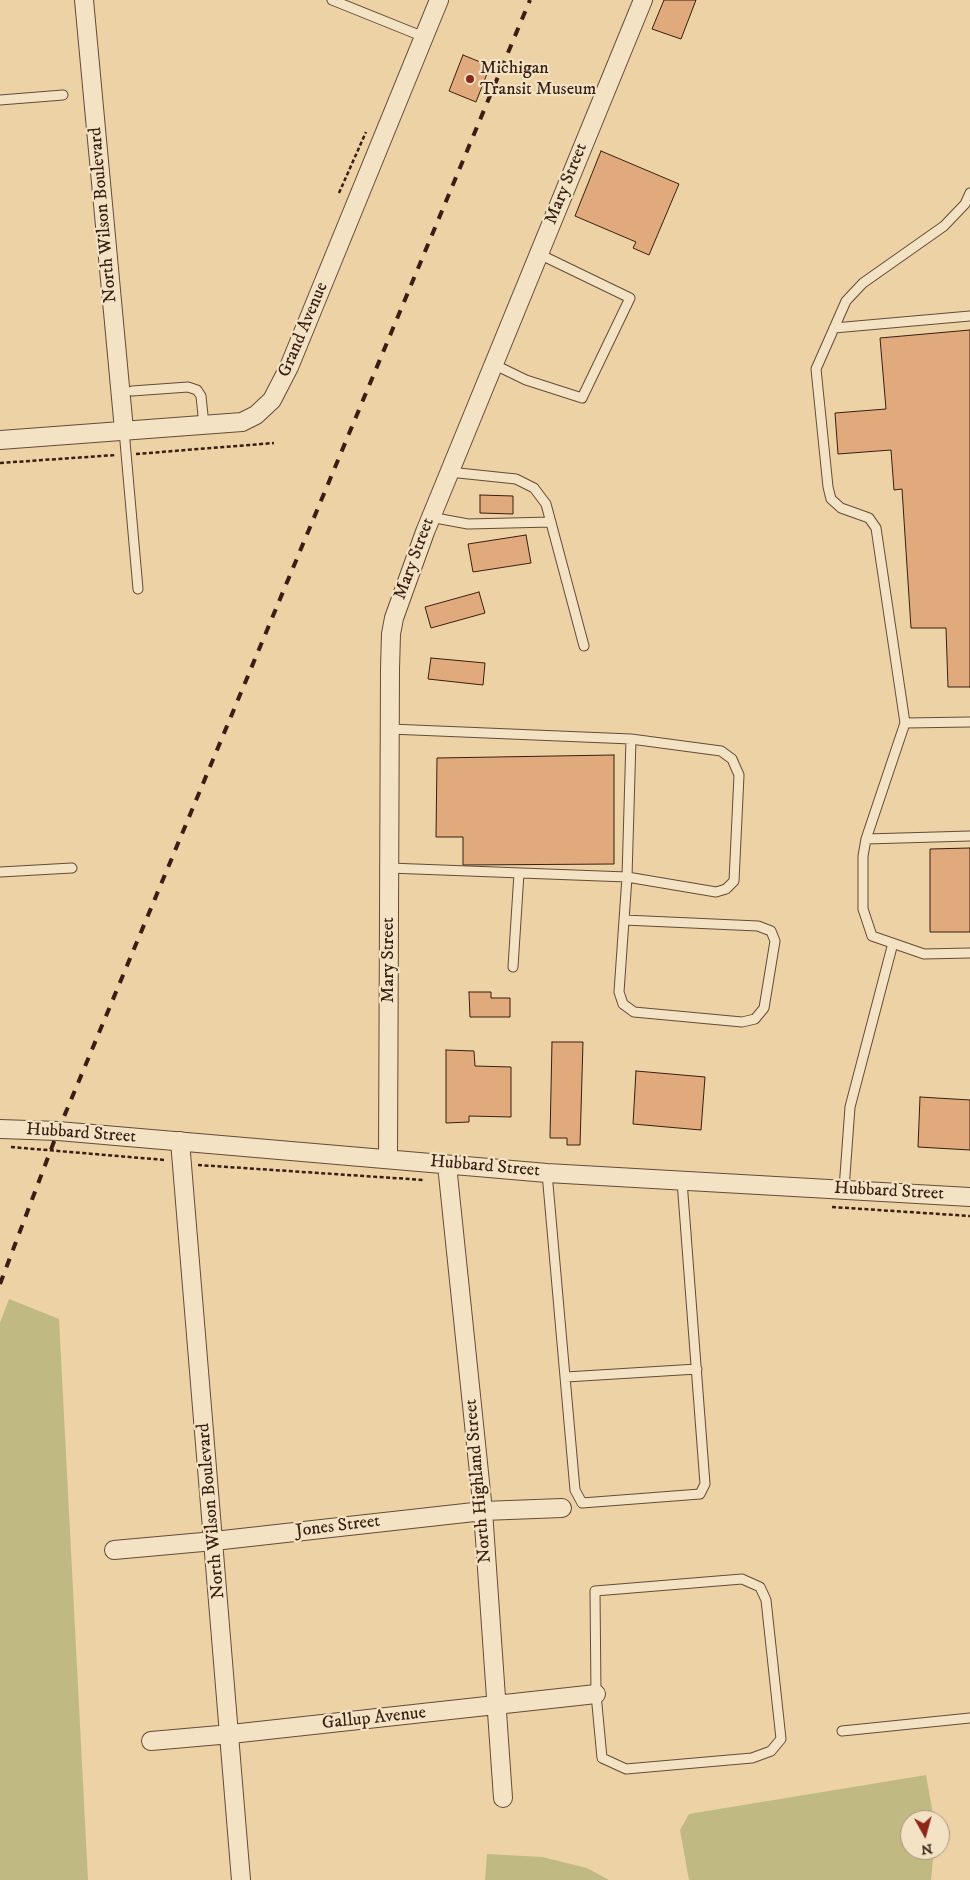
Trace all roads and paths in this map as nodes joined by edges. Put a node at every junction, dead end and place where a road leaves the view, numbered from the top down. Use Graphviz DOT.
graph roads {
  1 [pos="84,0"];
  2 [pos="332,0"];
  3 [pos="439,0"];
  4 [pos="643,0"];
  5 [pos="424,36"];
  6 [pos="63,95"];
  7 [pos="0,100"];
  8 [pos="970,193"];
  9 [pos="538,254"];
  10 [pos="970,316"];
  11 [pos="834,328"];
  12 [pos="493,364"];
  13 [pos="132,391"];
  14 [pos="204,425"];
  15 [pos="124,430"];
  16 [pos="0,440"];
  17 [pos="449,472"];
  18 [pos="430,517"];
  19 [pos="551,522"];
  20 [pos="138,589"];
  21 [pos="584,646"];
  22 [pos="970,722"];
  23 [pos="905,723"];
  24 [pos="390,729"];
  25 [pos="631,739"];
  26 [pos="970,836"];
  27 [pos="866,839"];
  28 [pos="72,868"];
  29 [pos="389,868"];
  30 [pos="0,872"];
  31 [pos="519,873"];
  32 [pos="627,877"];
  33 [pos="624,920"];
  34 [pos="893,943"];
  35 [pos="970,953"];
  36 [pos="513,967"];
  37 [pos="0,1129"];
  38 [pos="180,1141"];
  39 [pos="388,1159"];
  40 [pos="447,1165"];
  41 [pos="547,1173"];
  42 [pos="682,1181"];
  43 [pos="844,1189"];
  44 [pos="970,1197"];
  45 [pos="697,1369"];
  46 [pos="566,1377"];
  47 [pos="562,1508"];
  48 [pos="483,1511"];
  49 [pos="214,1541"];
  50 [pos="114,1550"];
  51 [pos="596,1694"];
  52 [pos="498,1705"];
  53 [pos="970,1718"];
  54 [pos="842,1731"];
  55 [pos="231,1734"];
  56 [pos="151,1741"];
  57 [pos="503,1798"];
  58 [pos="241,1880"];
  1 -- 15 [label="street, North Wilson Boulevard"];
  2 -- 5 [label="lane"];
  3 -- 5 [label="street, Grand Avenue"];
  4 -- 9 [label="street, Mary Street"];
  5 -- 14 [label="street, Grand Avenue"];
  6 -- 7 [label="lane"];
  8 -- 11 [label="lane"];
  9 -- 12 [label="street, Mary Street"];
  9 -- 12 [label="lane"];
  10 -- 11 [label="lane"];
  11 -- 23 [label="lane"];
  12 -- 17 [label="street, Mary Street"];
  13 -- 14 [label="lane"];
  14 -- 15 [label="street, Grand Avenue"];
  15 -- 16 [label="street, Grand Avenue"];
  15 -- 20 [label="lane"];
  17 -- 18 [label="street, Mary Street"];
  17 -- 19 [label="lane"];
  18 -- 19 [label="lane"];
  18 -- 24 [label="street, Mary Street"];
  19 -- 21 [label="lane"];
  22 -- 23 [label="lane"];
  23 -- 27 [label="lane"];
  24 -- 25 [label="lane"];
  24 -- 29 [label="street, Mary Street"];
  25 -- 32 [label="lane"];
  25 -- 32 [label="lane"];
  26 -- 27 [label="lane"];
  27 -- 34 [label="lane"];
  28 -- 30 [label="lane"];
  29 -- 31 [label="lane"];
  29 -- 39 [label="street, Mary Street"];
  31 -- 32 [label="lane"];
  31 -- 36 [label="lane"];
  32 -- 33 [label="lane"];
  33 -- 33 [label="lane"];
  34 -- 35 [label="lane"];
  34 -- 43 [label="lane"];
  37 -- 38 [label="street, Hubbard Street"];
  38 -- 39 [label="street, Hubbard Street"];
  38 -- 49 [label="street, North Wilson Boulevard"];
  39 -- 40 [label="street, Hubbard Street"];
  40 -- 41 [label="street, Hubbard Street"];
  40 -- 48 [label="street, North Highland Street"];
  41 -- 42 [label="street, Hubbard Street"];
  41 -- 46 [label="lane"];
  42 -- 43 [label="street, Hubbard Street"];
  42 -- 45 [label="lane"];
  43 -- 44 [label="street, Hubbard Street"];
  45 -- 46 [label="lane"];
  45 -- 46 [label="lane"];
  47 -- 48 [label="street, Jones Street"];
  48 -- 49 [label="street, Jones Street"];
  48 -- 52 [label="street, North Highland Street"];
  49 -- 50 [label="street, Jones Street"];
  49 -- 55 [label="street, North Wilson Boulevard"];
  51 -- 51 [label="lane"];
  51 -- 52 [label="street, Gallup Avenue"];
  52 -- 55 [label="street, Gallup Avenue"];
  52 -- 57 [label="street, North Highland Street"];
  53 -- 54 [label="lane"];
  55 -- 56 [label="street, Gallup Avenue"];
  55 -- 58 [label="street, North Wilson Boulevard"];
}
